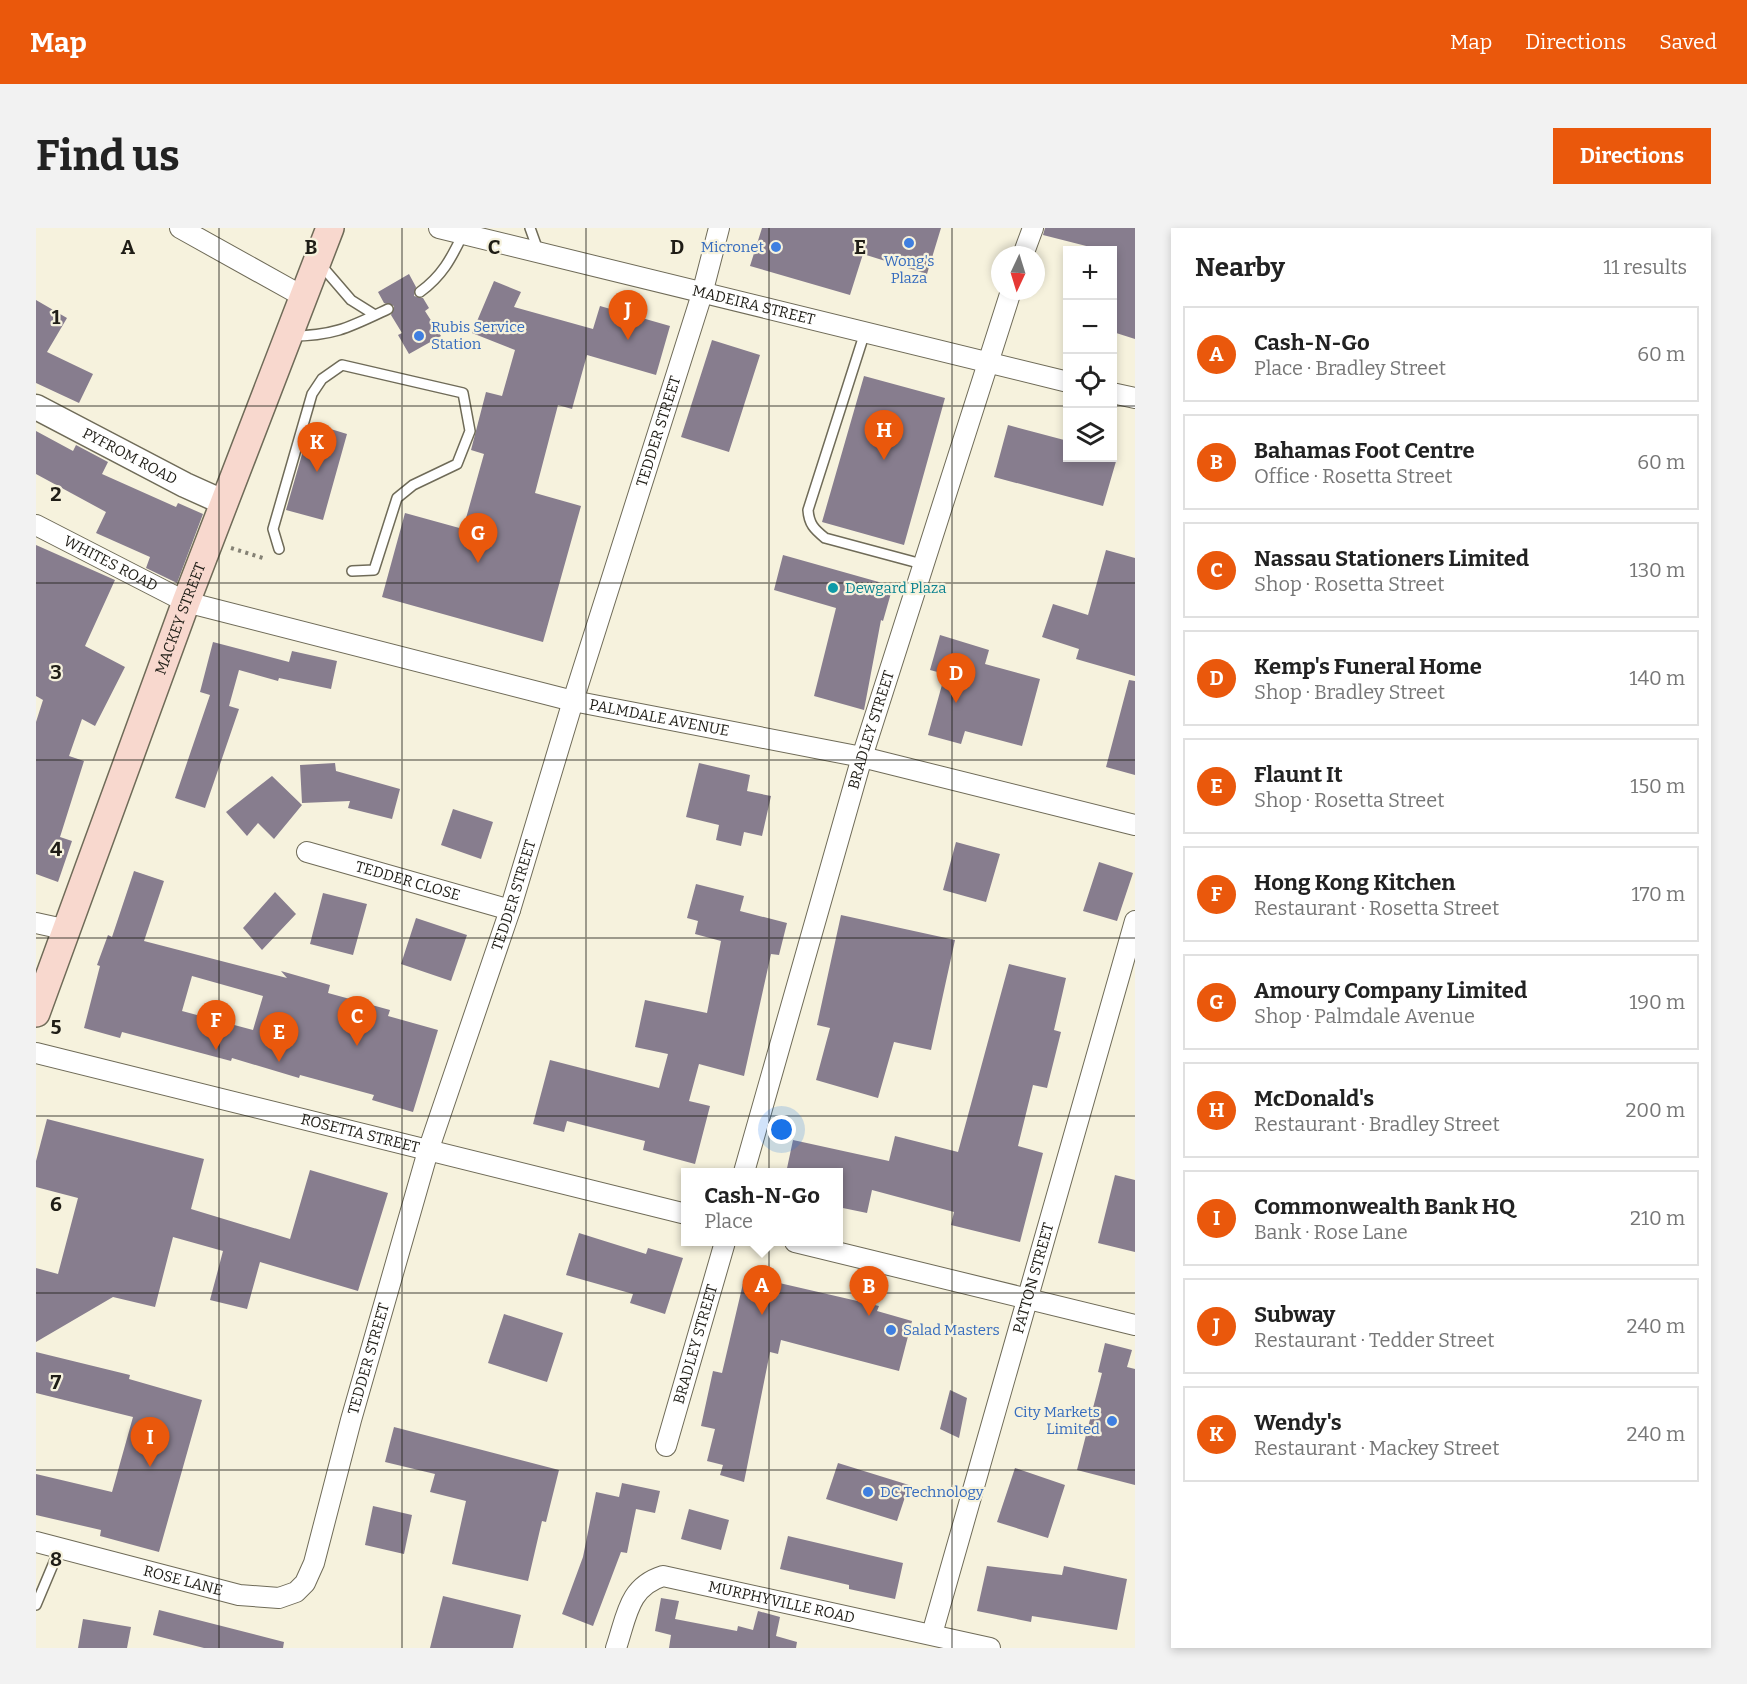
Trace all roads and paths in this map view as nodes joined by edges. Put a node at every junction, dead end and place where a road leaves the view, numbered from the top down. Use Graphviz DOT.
graph roads {
  1 [pos="180,228"];
  2 [pos="330,228"];
  3 [pos="439,228"];
  4 [pos="531,228"];
  5 [pos="719,228"];
  6 [pos="1033,228"];
  7 [pos="463,234"];
  8 [pos="1026,246"];
  9 [pos="539,253"];
  10 [pos="317,261"];
  11 [pos="420,292"];
  12 [pos="702,294"];
  13 [pos="304,297"];
  14 [pos="1008,300"];
  15 [pos="388,309"];
  16 [pos="375,315"];
  17 [pos="866,332"];
  18 [pos="289,336"];
  19 [pos="986,362"];
  20 [pos="1063,381"];
  21 [pos="1117,394"];
  22 [pos="1135,398"];
  23 [pos="36,407"];
  24 [pos="225,503"];
  25 [pos="36,525"];
  26 [pos="210,542"];
  27 [pos="279,549"];
  28 [pos="922,564"];
  29 [pos="352,571"];
  30 [pos="186,602"];
  31 [pos="573,701"];
  32 [pos="862,757"];
  33 [pos="1135,825"];
  34 [pos="307,852"];
  35 [pos="510,910"];
  36 [pos="1135,921"];
  37 [pos="36,923"];
  38 [pos="68,930"];
  39 [pos="36,1013"];
  40 [pos="36,1053"];
  41 [pos="428,1151"];
  42 [pos="745,1168"];
  43 [pos="681,1213"];
  44 [pos="724,1246"];
  45 [pos="812,1246"];
  46 [pos="1027,1298"];
  47 [pos="1135,1325"];
  48 [pos="666,1446"];
  49 [pos="36,1542"];
  50 [pos="60,1548"];
  51 [pos="314,1563"];
  52 [pos="36,1605"];
  53 [pos="932,1634"];
  54 [pos="616,1648"];
  55 [pos="990,1648"];
  1 -- 13 [label="street"];
  2 -- 10 [label="main road, MACKEY STREET"];
  3 -- 7 [label="street, MADEIRA STREET"];
  4 -- 9 [label="lane"];
  5 -- 12 [label="street, TEDDER STREET"];
  6 -- 8 [label="street"];
  7 -- 9 [label="street, MADEIRA STREET"];
  7 -- 11 [label="lane"];
  9 -- 12 [label="street, MADEIRA STREET"];
  10 -- 13 [label="main road, MACKEY STREET"];
  10 -- 16 [label="lane"];
  12 -- 17 [label="street, MADEIRA STREET"];
  12 -- 31 [label="street, TEDDER STREET"];
  13 -- 18 [label="main road, MACKEY STREET"];
  14 -- 19 [label="street, BRADLEY STREET"];
  15 -- 16 [label="lane"];
  16 -- 18 [label="lane"];
  17 -- 19 [label="street, MADEIRA STREET"];
  17 -- 28 [label="lane"];
  18 -- 24 [label="main road, MACKEY STREET"];
  19 -- 20 [label="street, MADEIRA STREET"];
  19 -- 28 [label="street, BRADLEY STREET"];
  21 -- 22 [label="street"];
  23 -- 24 [label="street, PYFROM ROAD"];
  24 -- 26 [label="main road, MACKEY STREET"];
  25 -- 30 [label="street, WHITES ROAD"];
  26 -- 27 [label="path"];
  26 -- 30 [label="main road, MACKEY STREET"];
  27 -- 29 [label="lane"];
  28 -- 32 [label="street, BRADLEY STREET"];
  30 -- 31 [label="street, PALMDALE AVENUE"];
  30 -- 38 [label="main road, MACKEY STREET"];
  31 -- 32 [label="street, PALMDALE AVENUE"];
  31 -- 35 [label="street, TEDDER STREET"];
  32 -- 33 [label="street, PALMDALE AVENUE"];
  32 -- 42 [label="street, BRADLEY STREET"];
  34 -- 35 [label="street, TEDDER CLOSE"];
  35 -- 41 [label="street, TEDDER STREET"];
  36 -- 46 [label="street, PATTON STREET"];
  37 -- 38 [label="street"];
  38 -- 39 [label="main road, MACKEY STREET"];
  40 -- 41 [label="street, ROSETTA STREET"];
  41 -- 43 [label="street, ROSETTA STREET"];
  41 -- 51 [label="street, TEDDER STREET"];
  44 -- 48 [label="street, BRADLEY STREET"];
  45 -- 46 [label="street"];
  46 -- 47 [label="street"];
  46 -- 53 [label="street, PATTON STREET"];
  49 -- 50 [label="street, ROSE LANE"];
  50 -- 51 [label="street, ROSE LANE"];
  50 -- 52 [label="lane"];
  53 -- 54 [label="street, MURPHYVILLE ROAD"];
  53 -- 55 [label="street, MURPHYVILLE ROAD"];
}
